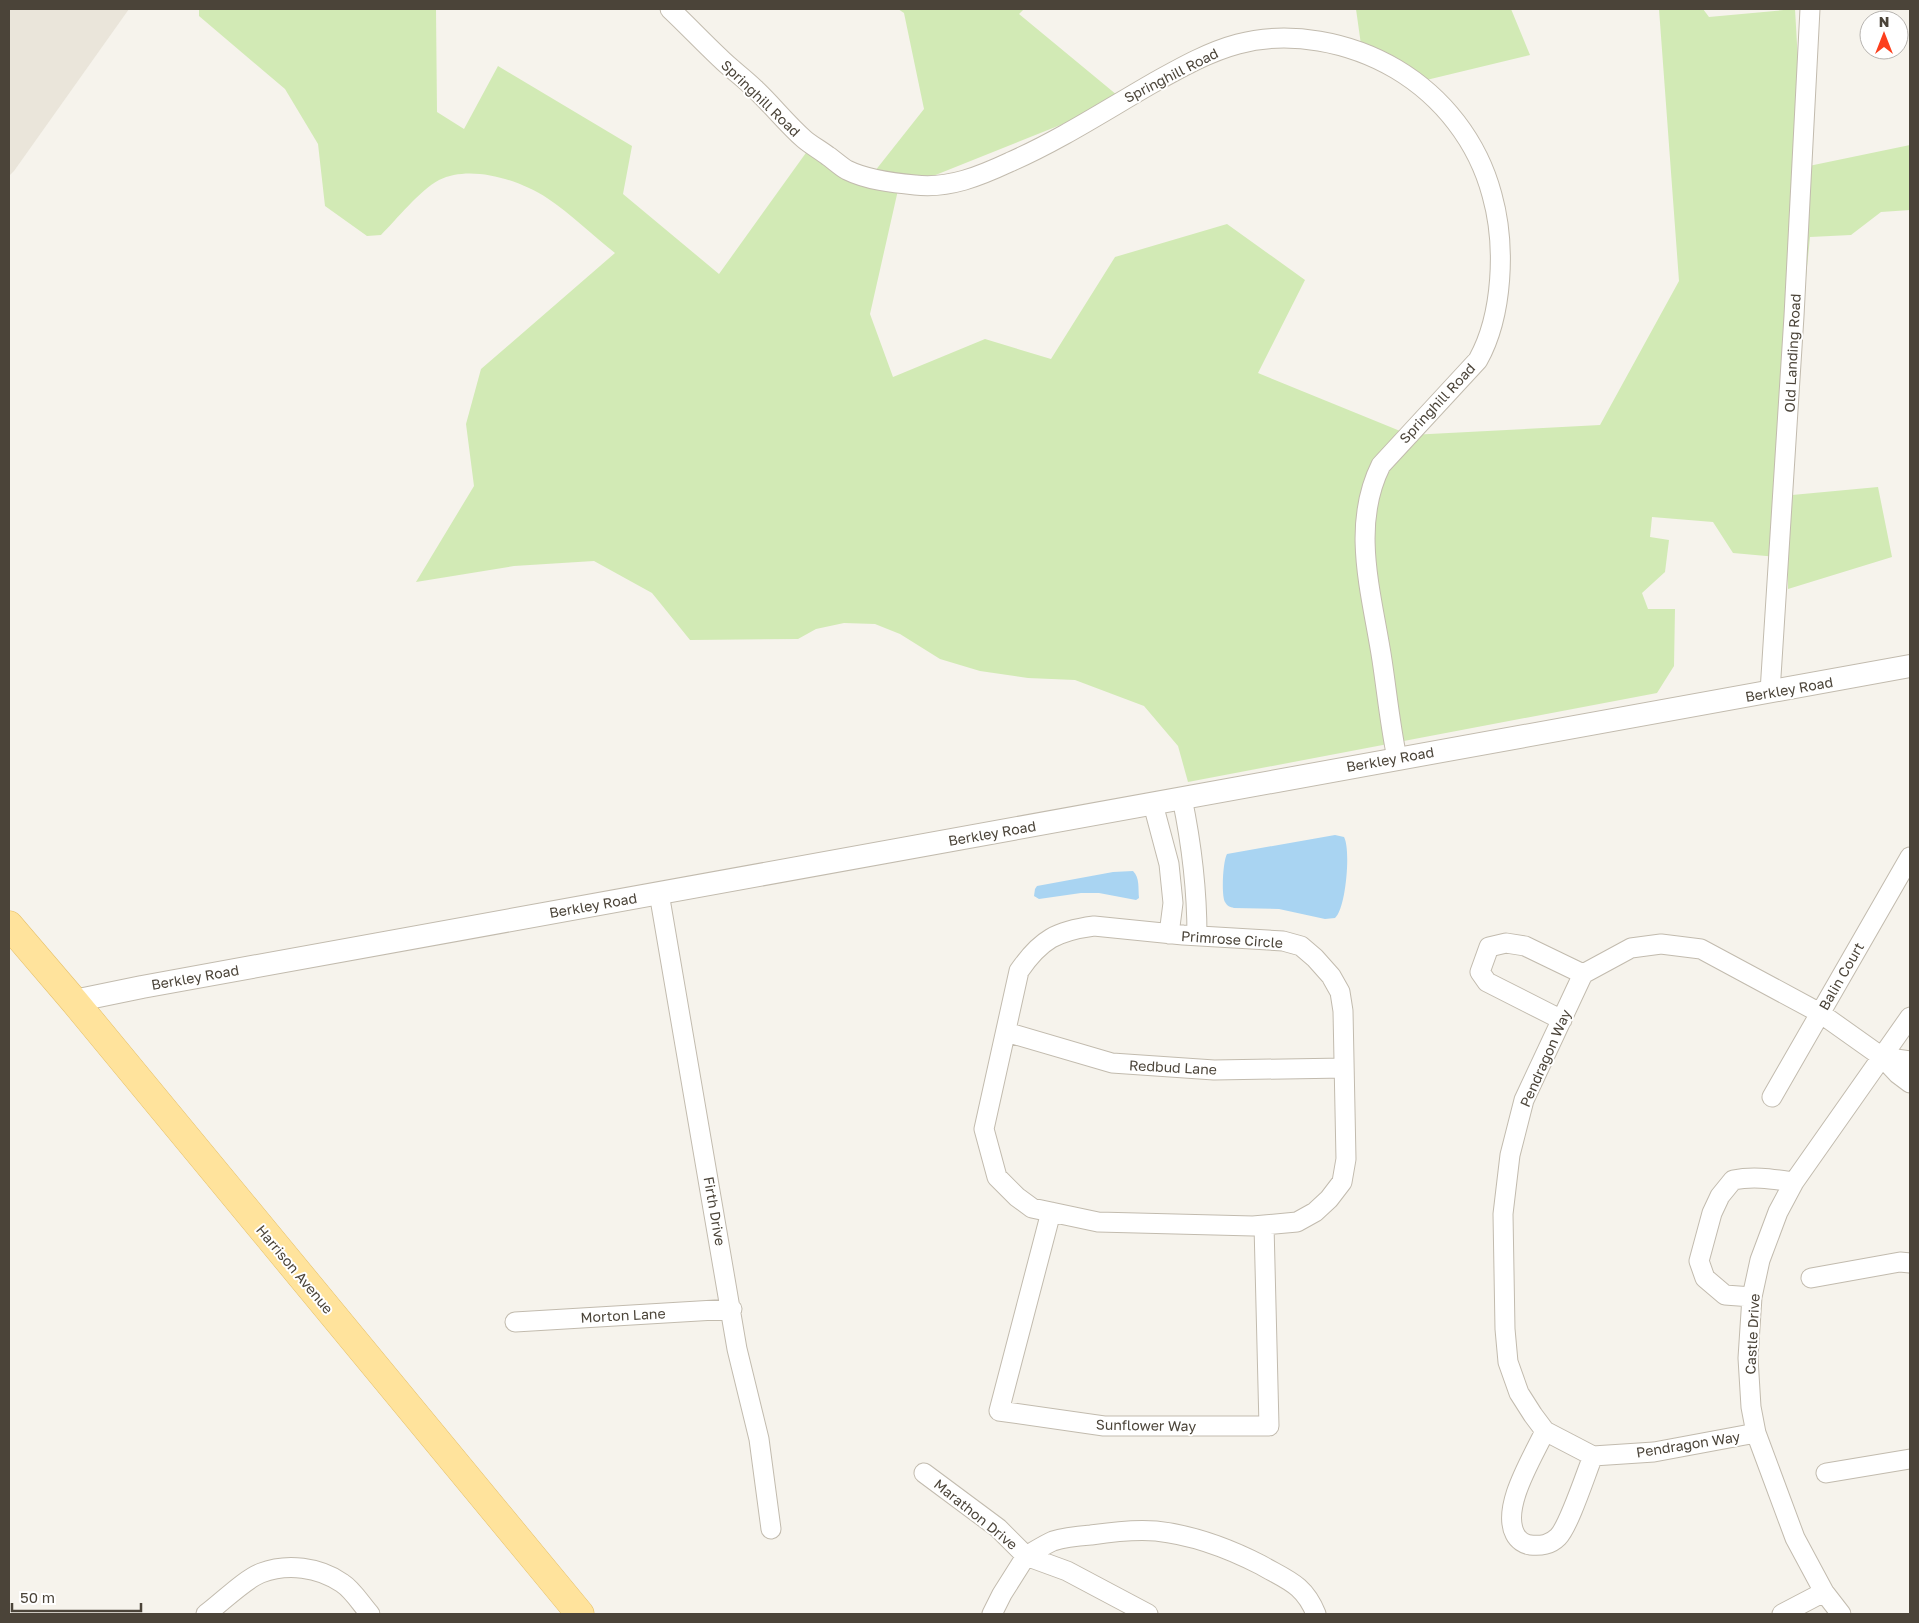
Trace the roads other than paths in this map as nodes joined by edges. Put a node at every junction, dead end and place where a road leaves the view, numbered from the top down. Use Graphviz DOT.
graph roads {
  1 [pos="670,9"];
  2 [pos="1810,11"];
  3 [pos="1910,666"];
  4 [pos="1770,692"];
  5 [pos="1397,758"];
  6 [pos="1182,798"];
  7 [pos="1153,804"];
  8 [pos="1910,857"];
  9 [pos="659,893"];
  10 [pos="9,925"];
  11 [pos="1169,934"];
  12 [pos="1197,936"];
  13 [pos="1583,974"];
  14 [pos="74,1001"];
  15 [pos="1820,1013"];
  16 [pos="1910,1017"];
  17 [pos="1562,1020"];
  18 [pos="1006,1032"];
  19 [pos="1882,1057"];
  20 [pos="1910,1061"];
  21 [pos="1344,1068"];
  22 [pos="1910,1083"];
  23 [pos="1772,1097"];
  24 [pos="1794,1182"];
  25 [pos="1051,1212"];
  26 [pos="1264,1225"];
  27 [pos="1910,1263"];
  28 [pos="1811,1278"];
  29 [pos="1752,1297"];
  30 [pos="732,1309"];
  31 [pos="515,1322"];
  32 [pos="1545,1431"];
  33 [pos="1756,1433"];
  34 [pos="1593,1456"];
  35 [pos="1910,1459"];
  36 [pos="924,1473"];
  37 [pos="1826,1473"];
  38 [pos="771,1529"];
  39 [pos="1026,1556"];
  40 [pos="1824,1592"];
  41 [pos="573,1612"];
  42 [pos="206,1614"];
  43 [pos="370,1614"];
  44 [pos="992,1614"];
  45 [pos="1148,1614"];
  46 [pos="1316,1614"];
  47 [pos="1782,1614"];
  48 [pos="1840,1614"];
  1 -- 5 [label="street, Springhill Road"];
  2 -- 4 [label="street, Old Landing Road"];
  3 -- 4 [label="street, Berkley Road"];
  4 -- 5 [label="street, Berkley Road"];
  5 -- 6 [label="street, Berkley Road"];
  6 -- 7 [label="street, Berkley Road"];
  6 -- 12 [label="street"];
  7 -- 9 [label="street, Berkley Road"];
  7 -- 11 [label="street"];
  8 -- 15 [label="street, Balin Court"];
  9 -- 14 [label="street, Berkley Road"];
  9 -- 30 [label="street, Firth Drive"];
  10 -- 14 [label="main road, Harrison Avenue"];
  11 -- 12 [label="street, Primrose Circle"];
  11 -- 18 [label="street, Primrose Circle"];
  12 -- 21 [label="street, Primrose Circle"];
  13 -- 15 [label="street"];
  13 -- 17 [label="street, Pendragon Way"];
  13 -- 17 [label="street"];
  14 -- 41 [label="main road, Harrison Avenue"];
  15 -- 19 [label="street"];
  15 -- 23 [label="street, Balin Court"];
  16 -- 19 [label="street, Castle Drive"];
  17 -- 32 [label="street, Pendragon Way"];
  18 -- 21 [label="street, Redbud Lane"];
  18 -- 25 [label="street, Primrose Circle"];
  19 -- 20 [label="street"];
  19 -- 22 [label="street"];
  19 -- 24 [label="street, Castle Drive"];
  21 -- 26 [label="street, Primrose Circle"];
  24 -- 29 [label="street, Castle Drive"];
  24 -- 29 [label="street"];
  25 -- 26 [label="street, Primrose Circle"];
  25 -- 26 [label="street, Sunflower Way"];
  27 -- 28 [label="street"];
  29 -- 33 [label="street, Castle Drive"];
  30 -- 31 [label="street, Morton Lane"];
  30 -- 38 [label="street, Firth Drive"];
  32 -- 34 [label="street, Pendragon Way"];
  32 -- 34 [label="street"];
  33 -- 34 [label="street, Pendragon Way"];
  33 -- 40 [label="street, Castle Drive"];
  35 -- 37 [label="street"];
  36 -- 39 [label="street, Marathon Drive"];
  39 -- 44 [label="street, Marathon Drive"];
  39 -- 45 [label="street, Marathon Drive"];
  39 -- 46 [label="street, Marathon Drive"];
  40 -- 47 [label="street"];
  40 -- 48 [label="street, Castle Drive"];
  42 -- 43 [label="street"];
}
